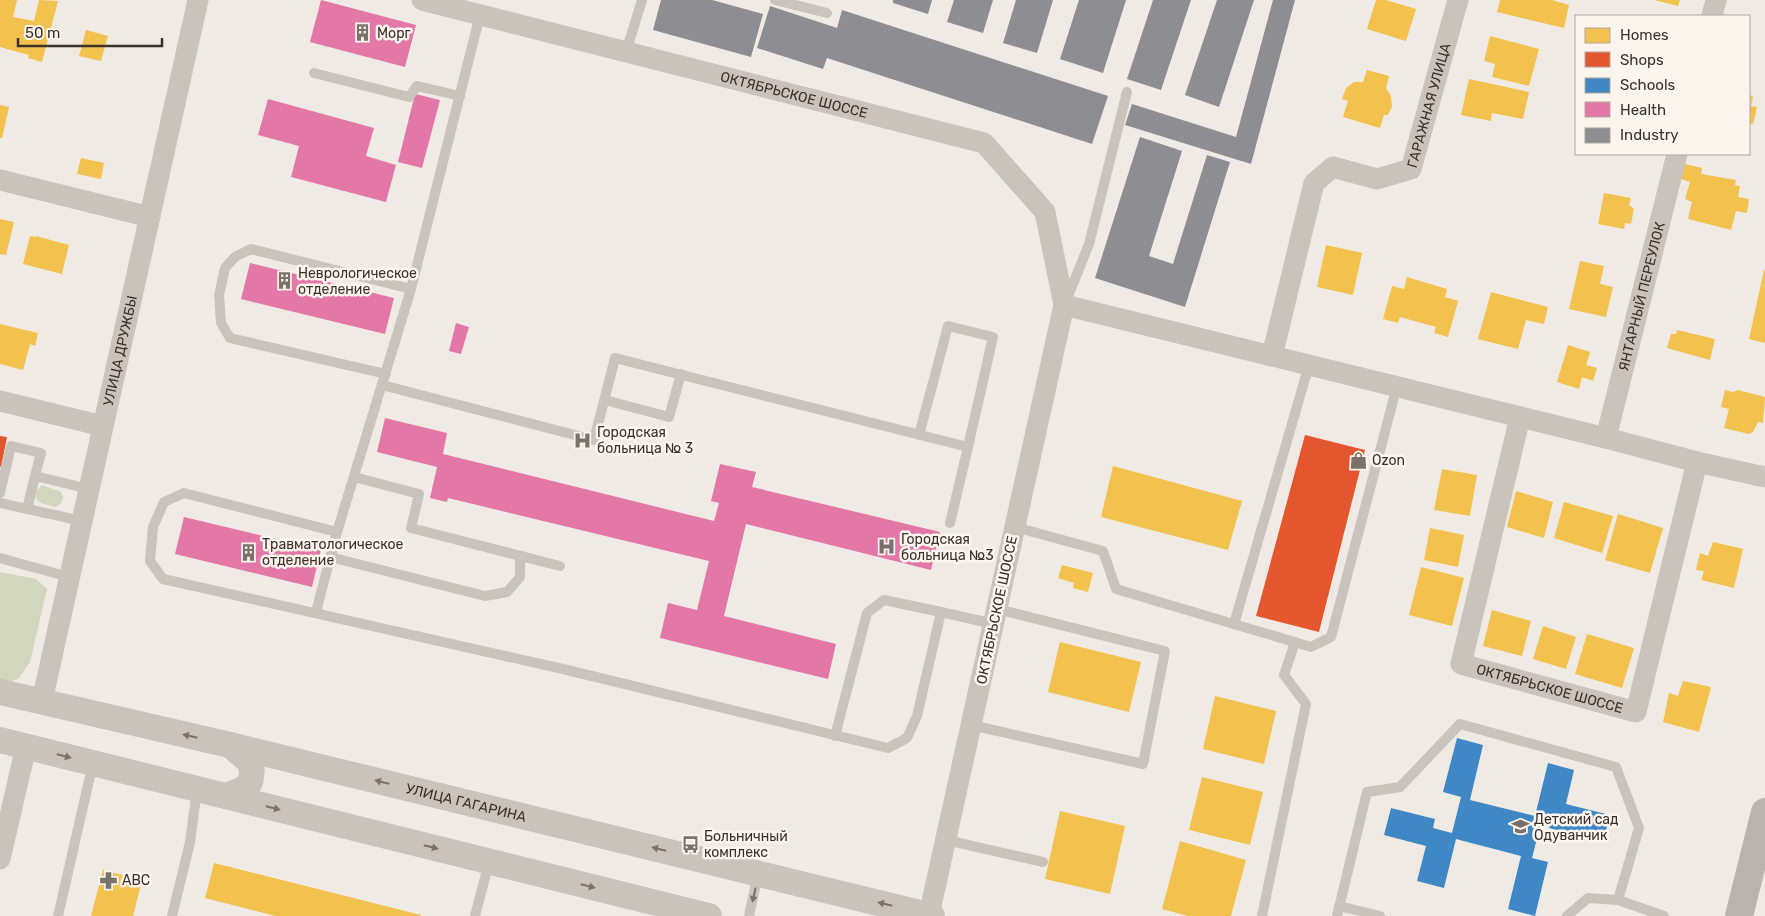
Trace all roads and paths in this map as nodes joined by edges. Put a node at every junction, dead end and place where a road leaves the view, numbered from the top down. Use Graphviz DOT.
graph roads {
  1 [pos="198,0"];
  2 [pos="422,0"];
  3 [pos="642,0"];
  4 [pos="775,0"];
  5 [pos="1458,0"];
  6 [pos="1716,0"];
  7 [pos="827,13"];
  8 [pos="480,15"];
  9 [pos="1712,15"];
  10 [pos="626,52"];
  11 [pos="314,73"];
  12 [pos="1127,92"];
  13 [pos="460,96"];
  14 [pos="1677,155"];
  15 [pos="0,180"];
  16 [pos="150,217"];
  17 [pos="411,289"];
  18 [pos="1064,305"];
  19 [pos="1272,356"];
  20 [pos="1309,365"];
  21 [pos="386,374"];
  22 [pos="681,374"];
  23 [pos="382,385"];
  24 [pos="1397,386"];
  25 [pos="0,400"];
  26 [pos="605,400"];
  27 [pos="1520,417"];
  28 [pos="103,426"];
  29 [pos="920,435"];
  30 [pos="1606,438"];
  31 [pos="968,447"];
  32 [pos="1697,462"];
  33 [pos="35,476"];
  34 [pos="354,477"];
  35 [pos="1765,477"];
  36 [pos="89,489"];
  37 [pos="0,493"];
  38 [pos="0,503"];
  39 [pos="27,509"];
  40 [pos="82,521"];
  41 [pos="950,523"];
  42 [pos="1015,526"];
  43 [pos="337,532"];
  44 [pos="520,556"];
  45 [pos="330,557"];
  46 [pos="0,558"];
  47 [pos="560,566"];
  48 [pos="69,577"];
  49 [pos="316,612"];
  50 [pos="941,612"];
  51 [pos="995,617"];
  52 [pos="1234,624"];
  53 [pos="1295,642"];
  54 [pos="0,692"];
  55 [pos="42,702"];
  56 [pos="971,725"];
  57 [pos="835,736"];
  58 [pos="0,740"];
  59 [pos="230,745"];
  60 [pos="26,747"];
  61 [pos="93,764"];
  62 [pos="197,789"];
  63 [pos="226,796"];
  64 [pos="1765,812"];
  65 [pos="946,840"];
  66 [pos="0,859"];
  67 [pos="489,862"];
  68 [pos="1043,862"];
  69 [pos="1757,867"];
  70 [pos="758,873"];
  71 [pos="1618,900"];
  72 [pos="1338,911"];
  73 [pos="58,916"];
  74 [pos="172,916"];
  75 [pos="475,916"];
  76 [pos="709,916"];
  77 [pos="749,916"];
  78 [pos="931,916"];
  79 [pos="1262,916"];
  80 [pos="1380,916"];
  81 [pos="1567,916"];
  82 [pos="1664,916"];
  83 [pos="1739,916"];
  1 -- 16 [label="street, УЛИЦА ДРУЖБЫ"];
  2 -- 8 [label="street, ОКТЯБРЬСКОЕ ШОССЕ"];
  3 -- 10 [label="lane"];
  4 -- 7 [label="lane"];
  5 -- 19 [label="street, ГАРАЖНАЯ УЛИЦА"];
  6 -- 9 [label="street"];
  8 -- 10 [label="street, ОКТЯБРЬСКОЕ ШОССЕ"];
  8 -- 13 [label="lane"];
  10 -- 18 [label="street, ОКТЯБРЬСКОЕ ШОССЕ"];
  11 -- 13 [label="lane"];
  12 -- 18 [label="lane"];
  13 -- 17 [label="lane"];
  14 -- 30 [label="street, ЯНТАРНЫЙ ПЕРЕУЛОК"];
  15 -- 16 [label="street"];
  16 -- 28 [label="street, УЛИЦА ДРУЖБЫ"];
  17 -- 21 [label="lane"];
  17 -- 21 [label="lane"];
  18 -- 19 [label="street"];
  18 -- 42 [label="street, ОКТЯБРЬСКОЕ ШОССЕ"];
  19 -- 20 [label="street"];
  20 -- 24 [label="street"];
  20 -- 52 [label="lane"];
  21 -- 23 [label="lane"];
  22 -- 26 [label="lane"];
  22 -- 26 [label="lane"];
  22 -- 29 [label="lane"];
  23 -- 26 [label="lane"];
  23 -- 34 [label="lane"];
  24 -- 27 [label="street"];
  24 -- 53 [label="lane"];
  25 -- 28 [label="street"];
  27 -- 30 [label="street"];
  27 -- 32 [label="street, ОКТЯБРЬСКОЕ ШОССЕ"];
  28 -- 36 [label="street, УЛИЦА ДРУЖБЫ"];
  29 -- 31 [label="lane"];
  29 -- 31 [label="lane"];
  30 -- 32 [label="street"];
  31 -- 41 [label="lane"];
  32 -- 35 [label="street"];
  33 -- 36 [label="lane"];
  33 -- 37 [label="lane"];
  33 -- 39 [label="lane"];
  34 -- 43 [label="lane"];
  34 -- 44 [label="lane"];
  36 -- 40 [label="street, УЛИЦА ДРУЖБЫ"];
  38 -- 39 [label="lane"];
  39 -- 40 [label="lane"];
  40 -- 48 [label="street, УЛИЦА ДРУЖБЫ"];
  42 -- 51 [label="street, ОКТЯБРЬСКОЕ ШОССЕ"];
  42 -- 52 [label="lane"];
  43 -- 45 [label="lane"];
  43 -- 49 [label="lane"];
  44 -- 45 [label="lane"];
  44 -- 47 [label="lane"];
  45 -- 49 [label="lane"];
  46 -- 48 [label="lane"];
  48 -- 55 [label="street, УЛИЦА ДРУЖБЫ"];
  49 -- 57 [label="lane"];
  50 -- 51 [label="lane"];
  50 -- 57 [label="lane"];
  50 -- 57 [label="lane"];
  51 -- 56 [label="street, ОКТЯБРЬСКОЕ ШОССЕ"];
  51 -- 56 [label="lane"];
  52 -- 53 [label="lane"];
  53 -- 79 [label="lane"];
  54 -- 55 [label="street, УЛИЦА ГАГАРИНА"];
  59 -- 55 [label="street, УЛИЦА ГАГАРИНА, one-way"];
  56 -- 65 [label="street, ОКТЯБРЬСКОЕ ШОССЕ"];
  58 -- 60 [label="street"];
  59 -- 63 [label="street"];
  70 -- 59 [label="street, УЛИЦА ГАГАРИНА, one-way"];
  60 -- 61 [label="street, one-way"];
  60 -- 66 [label="street"];
  61 -- 62 [label="street"];
  61 -- 73 [label="lane"];
  62 -- 63 [label="street"];
  62 -- 74 [label="lane"];
  63 -- 67 [label="street, one-way"];
  64 -- 69 [label="main road"];
  65 -- 68 [label="lane"];
  65 -- 78 [label="street, ОКТЯБРЬСКОЕ ШОССЕ"];
  67 -- 75 [label="lane"];
  67 -- 76 [label="street, one-way"];
  69 -- 83 [label="main road"];
  70 -- 77 [label="lane, one-way"];
  78 -- 70 [label="street, УЛИЦА ГАГАРИНА, one-way"];
  71 -- 72 [label="lane"];
  71 -- 81 [label="lane"];
  71 -- 82 [label="lane"];
  72 -- 80 [label="lane"];
}
